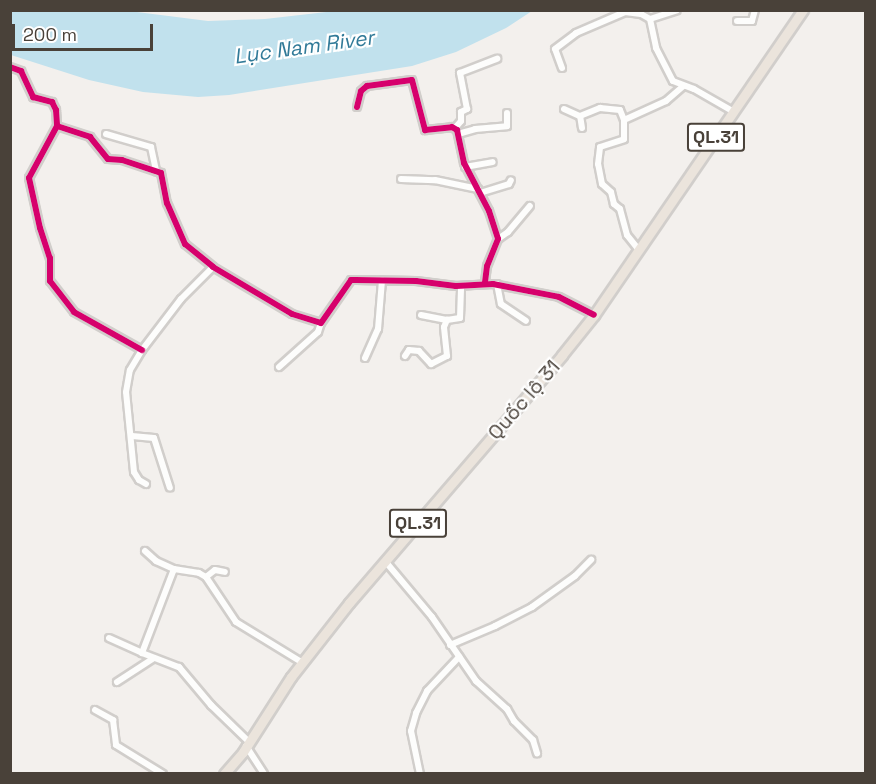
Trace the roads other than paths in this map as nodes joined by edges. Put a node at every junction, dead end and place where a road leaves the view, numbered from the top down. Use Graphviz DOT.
graph roads {
  1 [pos="677,10"];
  2 [pos="755,10"];
  3 [pos="803,10"];
  4 [pos="630,11"];
  5 [pos="650,19"];
  6 [pos="737,21"];
  7 [pos="497,59"];
  8 [pos="10,67"];
  9 [pos="562,68"];
  10 [pos="683,86"];
  11 [pos="357,107"];
  12 [pos="564,109"];
  13 [pos="734,112"];
  14 [pos="507,113"];
  15 [pos="580,116"];
  16 [pos="624,120"];
  17 [pos="57,126"];
  18 [pos="582,128"];
  19 [pos="457,131"];
  20 [pos="106,134"];
  21 [pos="493,162"];
  22 [pos="465,167"];
  23 [pos="156,171"];
  24 [pos="401,179"];
  25 [pos="511,180"];
  26 [pos="479,191"];
  27 [pos="530,206"];
  28 [pos="498,238"];
  29 [pos="639,250"];
  30 [pos="213,267"];
  31 [pos="382,280"];
  32 [pos="485,283"];
  33 [pos="497,284"];
  34 [pos="462,286"];
  35 [pos="421,315"];
  36 [pos="594,315"];
  37 [pos="447,320"];
  38 [pos="526,321"];
  39 [pos="321,323"];
  40 [pos="142,350"];
  41 [pos="405,356"];
  42 [pos="365,358"];
  43 [pos="279,367"];
  44 [pos="132,436"];
  45 [pos="146,484"];
  46 [pos="170,488"];
  47 [pos="145,551"];
  48 [pos="591,560"];
  49 [pos="385,561"];
  50 [pos="174,569"];
  51 [pos="225,572"];
  52 [pos="206,577"];
  53 [pos="109,638"];
  54 [pos="450,645"];
  55 [pos="142,653"];
  56 [pos="459,657"];
  57 [pos="154,658"];
  58 [pos="303,663"];
  59 [pos="117,682"];
  60 [pos="95,710"];
  61 [pos="248,744"];
  62 [pos="537,753"];
  63 [pos="163,774"];
  64 [pos="224,774"];
  65 [pos="264,774"];
  66 [pos="420,774"];
  1 -- 5 [label="street"];
  2 -- 6 [label="street"];
  3 -- 13 [label="highway, Quốc lộ 31 / QL.31"];
  4 -- 5 [label="street"];
  4 -- 9 [label="street"];
  5 -- 10 [label="street"];
  7 -- 19 [label="street"];
  8 -- 17 [label="street"];
  10 -- 13 [label="street"];
  10 -- 16 [label="street"];
  11 -- 19 [label="street"];
  12 -- 15 [label="street"];
  13 -- 29 [label="highway, Quốc lộ 31 / QL.31"];
  14 -- 19 [label="street"];
  15 -- 16 [label="street"];
  15 -- 18 [label="street"];
  16 -- 29 [label="street"];
  17 -- 23 [label="street"];
  17 -- 40 [label="street"];
  19 -- 22 [label="street"];
  20 -- 23 [label="street"];
  21 -- 22 [label="street"];
  22 -- 26 [label="street"];
  23 -- 30 [label="street"];
  24 -- 26 [label="street"];
  25 -- 26 [label="street"];
  26 -- 28 [label="street"];
  27 -- 28 [label="street"];
  28 -- 32 [label="street"];
  29 -- 36 [label="highway, Quốc lộ 31 / QL.31"];
  30 -- 39 [label="street"];
  30 -- 40 [label="street"];
  31 -- 34 [label="street"];
  31 -- 39 [label="street"];
  31 -- 42 [label="street"];
  32 -- 33 [label="street"];
  32 -- 34 [label="street"];
  33 -- 36 [label="street"];
  33 -- 38 [label="street"];
  34 -- 37 [label="street"];
  35 -- 37 [label="street"];
  36 -- 49 [label="highway, Quốc lộ 31 / QL.31"];
  37 -- 41 [label="street"];
  39 -- 43 [label="street"];
  40 -- 44 [label="street"];
  44 -- 45 [label="street"];
  44 -- 46 [label="street"];
  47 -- 50 [label="street"];
  48 -- 54 [label="street"];
  49 -- 54 [label="street"];
  49 -- 58 [label="highway, Quốc lộ 31 / QL.31"];
  50 -- 52 [label="street"];
  50 -- 55 [label="street"];
  51 -- 52 [label="street"];
  52 -- 58 [label="street"];
  53 -- 55 [label="street"];
  54 -- 56 [label="street"];
  55 -- 57 [label="street"];
  56 -- 62 [label="street"];
  56 -- 66 [label="street"];
  57 -- 59 [label="street"];
  57 -- 61 [label="street"];
  58 -- 61 [label="highway, Quốc lộ 31 / QL.31"];
  60 -- 63 [label="street"];
  61 -- 64 [label="highway, Quốc lộ 31 / QL.31"];
  61 -- 65 [label="street"];
}
